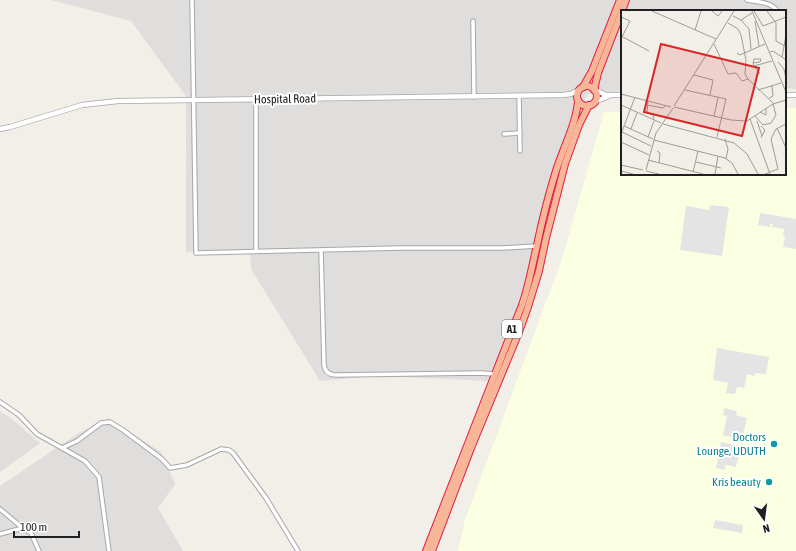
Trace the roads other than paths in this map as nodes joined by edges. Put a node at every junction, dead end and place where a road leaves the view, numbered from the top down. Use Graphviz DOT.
graph roads {
  1 [pos="192,0"];
  2 [pos="620,0"];
  3 [pos="626,0"];
  4 [pos="748,0"];
  5 [pos="622,10"];
  6 [pos="776,10"];
  7 [pos="621,14"];
  8 [pos="473,21"];
  9 [pos="581,88"];
  10 [pos="596,91"];
  11 [pos="563,95"];
  12 [pos="610,95"];
  13 [pos="621,95"];
  14 [pos="519,96"];
  15 [pos="474,97"];
  16 [pos="256,99"];
  17 [pos="193,100"];
  18 [pos="578,100"];
  19 [pos="592,104"];
  20 [pos="10,127"];
  21 [pos="0,129"];
  22 [pos="0,133"];
  23 [pos="520,133"];
  24 [pos="504,134"];
  25 [pos="520,151"];
  26 [pos="537,246"];
  27 [pos="321,250"];
  28 [pos="256,251"];
  29 [pos="495,374"];
  30 [pos="0,402"];
  31 [pos="62,448"];
  32 [pos="0,509"];
  33 [pos="23,528"];
  34 [pos="0,534"];
  35 [pos="39,551"];
  36 [pos="109,551"];
  37 [pos="298,551"];
  38 [pos="426,551"];
  39 [pos="432,551"];
  1 -- 17 [label="street"];
  2 -- 9 [label="highway"];
  3 -- 5 [label="highway"];
  4 -- 6 [label="street"];
  7 -- 10 [label="highway"];
  8 -- 15 [label="street"];
  9 -- 10 [label="highway"];
  9 -- 11 [label="street"];
  9 -- 18 [label="highway"];
  10 -- 12 [label="street"];
  10 -- 19 [label="highway"];
  11 -- 14 [label="street, Hospital Road"];
  11 -- 18 [label="street"];
  12 -- 13 [label="street"];
  12 -- 19 [label="street"];
  14 -- 15 [label="street, Hospital Road"];
  14 -- 23 [label="street"];
  15 -- 16 [label="street, Hospital Road"];
  16 -- 17 [label="street, Hospital Road"];
  16 -- 28 [label="street"];
  17 -- 20 [label="street, Hospital Road"];
  17 -- 28 [label="street"];
  18 -- 19 [label="highway"];
  18 -- 26 [label="highway, A1"];
  19 -- 39 [label="highway, A1"];
  20 -- 21 [label="street"];
  20 -- 22 [label="street"];
  23 -- 24 [label="street"];
  23 -- 25 [label="street"];
  26 -- 27 [label="street"];
  26 -- 29 [label="highway, A1"];
  27 -- 28 [label="street"];
  27 -- 29 [label="street"];
  29 -- 38 [label="highway, A1"];
  30 -- 31 [label="street"];
  31 -- 36 [label="street"];
  31 -- 37 [label="street"];
  32 -- 33 [label="street"];
  33 -- 34 [label="street"];
  33 -- 35 [label="street"];
}
